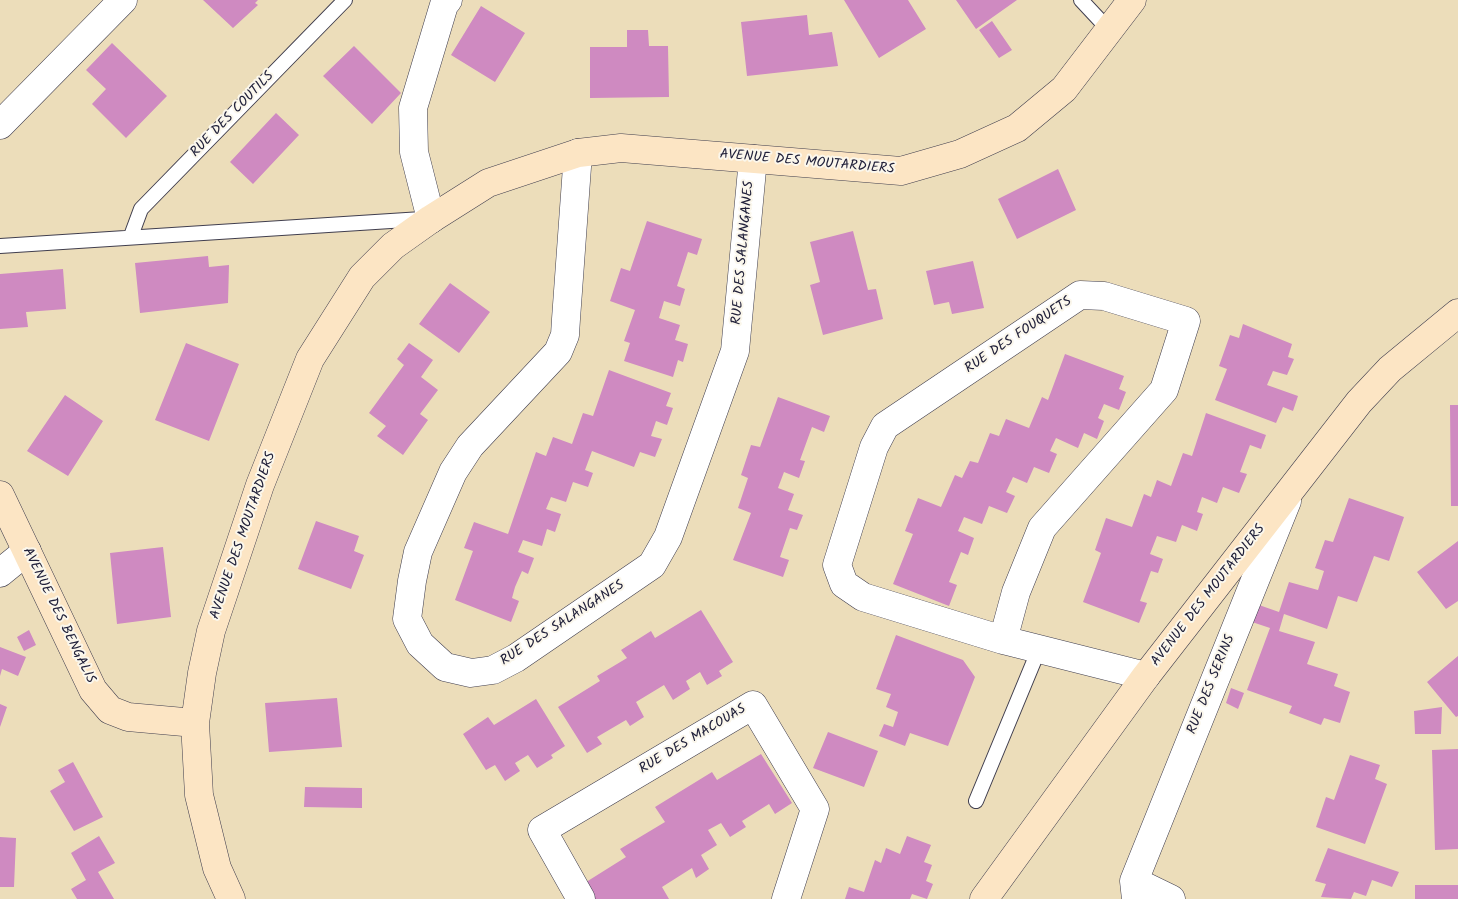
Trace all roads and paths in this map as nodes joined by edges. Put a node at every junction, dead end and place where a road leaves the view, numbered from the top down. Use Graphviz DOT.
graph roads {
  1 [pos="123,0"];
  2 [pos="345,0"];
  3 [pos="448,0"];
  4 [pos="1081,0"];
  5 [pos="1132,0"];
  6 [pos="1109,30"];
  7 [pos="0,125"];
  8 [pos="578,153"];
  9 [pos="753,159"];
  10 [pos="431,219"];
  11 [pos="131,236"];
  12 [pos="0,246"];
  13 [pos="1458,313"];
  14 [pos="1291,490"];
  15 [pos="0,495"];
  16 [pos="27,551"];
  17 [pos="0,573"];
  18 [pos="1003,640"];
  19 [pos="1039,649"];
  20 [pos="1146,676"];
  21 [pos="195,723"];
  22 [pos="976,801"];
  23 [pos="1135,890"];
  24 [pos="231,899"];
  25 [pos="582,899"];
  26 [pos="786,899"];
  27 [pos="984,899"];
  28 [pos="1170,899"];
  1 -- 7 [label="street"];
  2 -- 11 [label="lane, RUE DES COUTILS"];
  3 -- 10 [label="street"];
  4 -- 6 [label="lane"];
  5 -- 6 [label="street, AVENUE DES MOUTARDIERS"];
  6 -- 9 [label="street, AVENUE DES MOUTARDIERS"];
  8 -- 9 [label="street, AVENUE DES MOUTARDIERS"];
  8 -- 9 [label="street, RUE DES SALANGANES"];
  8 -- 10 [label="street, AVENUE DES MOUTARDIERS"];
  10 -- 11 [label="lane, AVENUE DES MOUTARDIERS"];
  10 -- 21 [label="street, AVENUE DES MOUTARDIERS"];
  11 -- 12 [label="lane, AVENUE DES MOUTARDIERS"];
  13 -- 14 [label="street, AVENUE DES MOUTARDIERS"];
  14 -- 20 [label="street, AVENUE DES MOUTARDIERS"];
  14 -- 23 [label="street, RUE DES SERINS"];
  15 -- 16 [label="street, AVENUE DES BENGALIS"];
  16 -- 17 [label="street"];
  16 -- 21 [label="street, AVENUE DES BENGALIS"];
  18 -- 18 [label="street, RUE DES FOUQUETS"];
  18 -- 19 [label="street, RUE DES FOUQUETS"];
  19 -- 20 [label="street, RUE DES FOUQUETS"];
  19 -- 22 [label="lane"];
  20 -- 27 [label="street, AVENUE DES MOUTARDIERS"];
  21 -- 24 [label="street, AVENUE DES MOUTARDIERS"];
  23 -- 28 [label="street, RUE DES SERINS"];
  25 -- 26 [label="street, RUE DES MACOUAS"];
}
